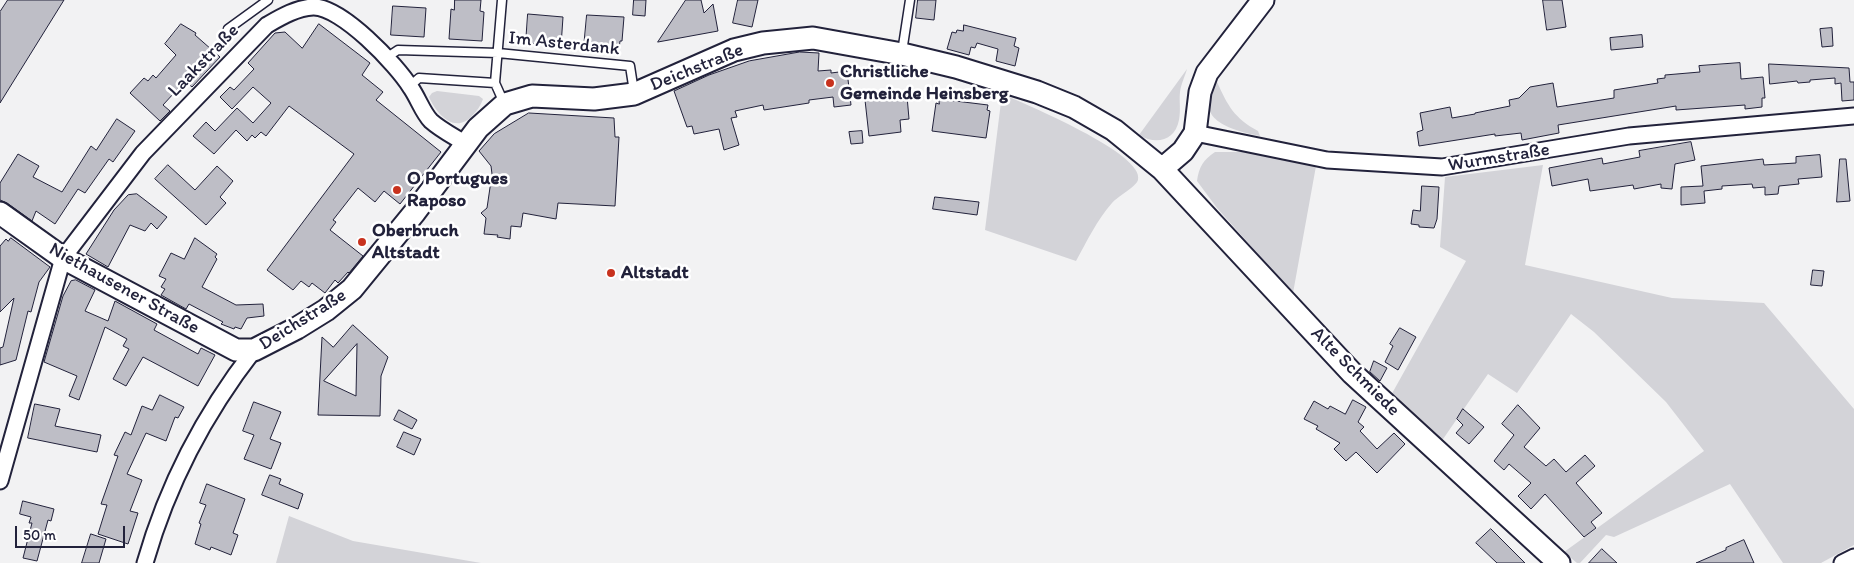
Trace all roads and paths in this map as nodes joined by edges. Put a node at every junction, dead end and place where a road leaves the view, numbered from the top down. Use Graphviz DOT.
graph roads {
  1 [pos="268,0"];
  2 [pos="502,0"];
  3 [pos="910,0"];
  4 [pos="1263,0"];
  5 [pos="228,28"];
  6 [pos="498,53"];
  7 [pos="902,54"];
  8 [pos="386,58"];
  9 [pos="494,83"];
  10 [pos="410,86"];
  11 [pos="634,94"];
  12 [pos="505,104"];
  13 [pos="1854,116"];
  14 [pos="1195,133"];
  15 [pos="466,144"];
  16 [pos="1162,169"];
  17 [pos="0,213"];
  18 [pos="63,258"];
  19 [pos="254,350"];
  20 [pos="0,481"];
  21 [pos="1854,557"];
  22 [pos="145,563"];
  23 [pos="1559,563"];
  24 [pos="1842,563"];
  1 -- 5 [label="lane"];
  2 -- 6 [label="lane, Im Asterdank"];
  3 -- 7 [label="lane"];
  4 -- 14 [label="street"];
  6 -- 8 [label="lane, Im Asterdank"];
  6 -- 9 [label="lane, Im Asterdank"];
  6 -- 11 [label="lane, Im Asterdank"];
  7 -- 11 [label="street, Deichstraße"];
  7 -- 16 [label="street, Deichstraße"];
  8 -- 10 [label="street, Laakstraße"];
  8 -- 18 [label="street, Laakstraße"];
  9 -- 10 [label="lane"];
  9 -- 12 [label="lane"];
  10 -- 15 [label="street, Laakstraße"];
  11 -- 12 [label="street, Deichstraße"];
  12 -- 15 [label="street, Deichstraße"];
  13 -- 14 [label="street, Wurmstraße"];
  14 -- 16 [label="street"];
  15 -- 19 [label="street, Deichstraße"];
  16 -- 23 [label="street, Alte Schmiede"];
  17 -- 18 [label="street, Niethausener Straße"];
  18 -- 19 [label="street, Niethausener Straße"];
  18 -- 20 [label="street"];
  19 -- 22 [label="street, Deichstraße"];
  21 -- 24 [label="street"];
}
